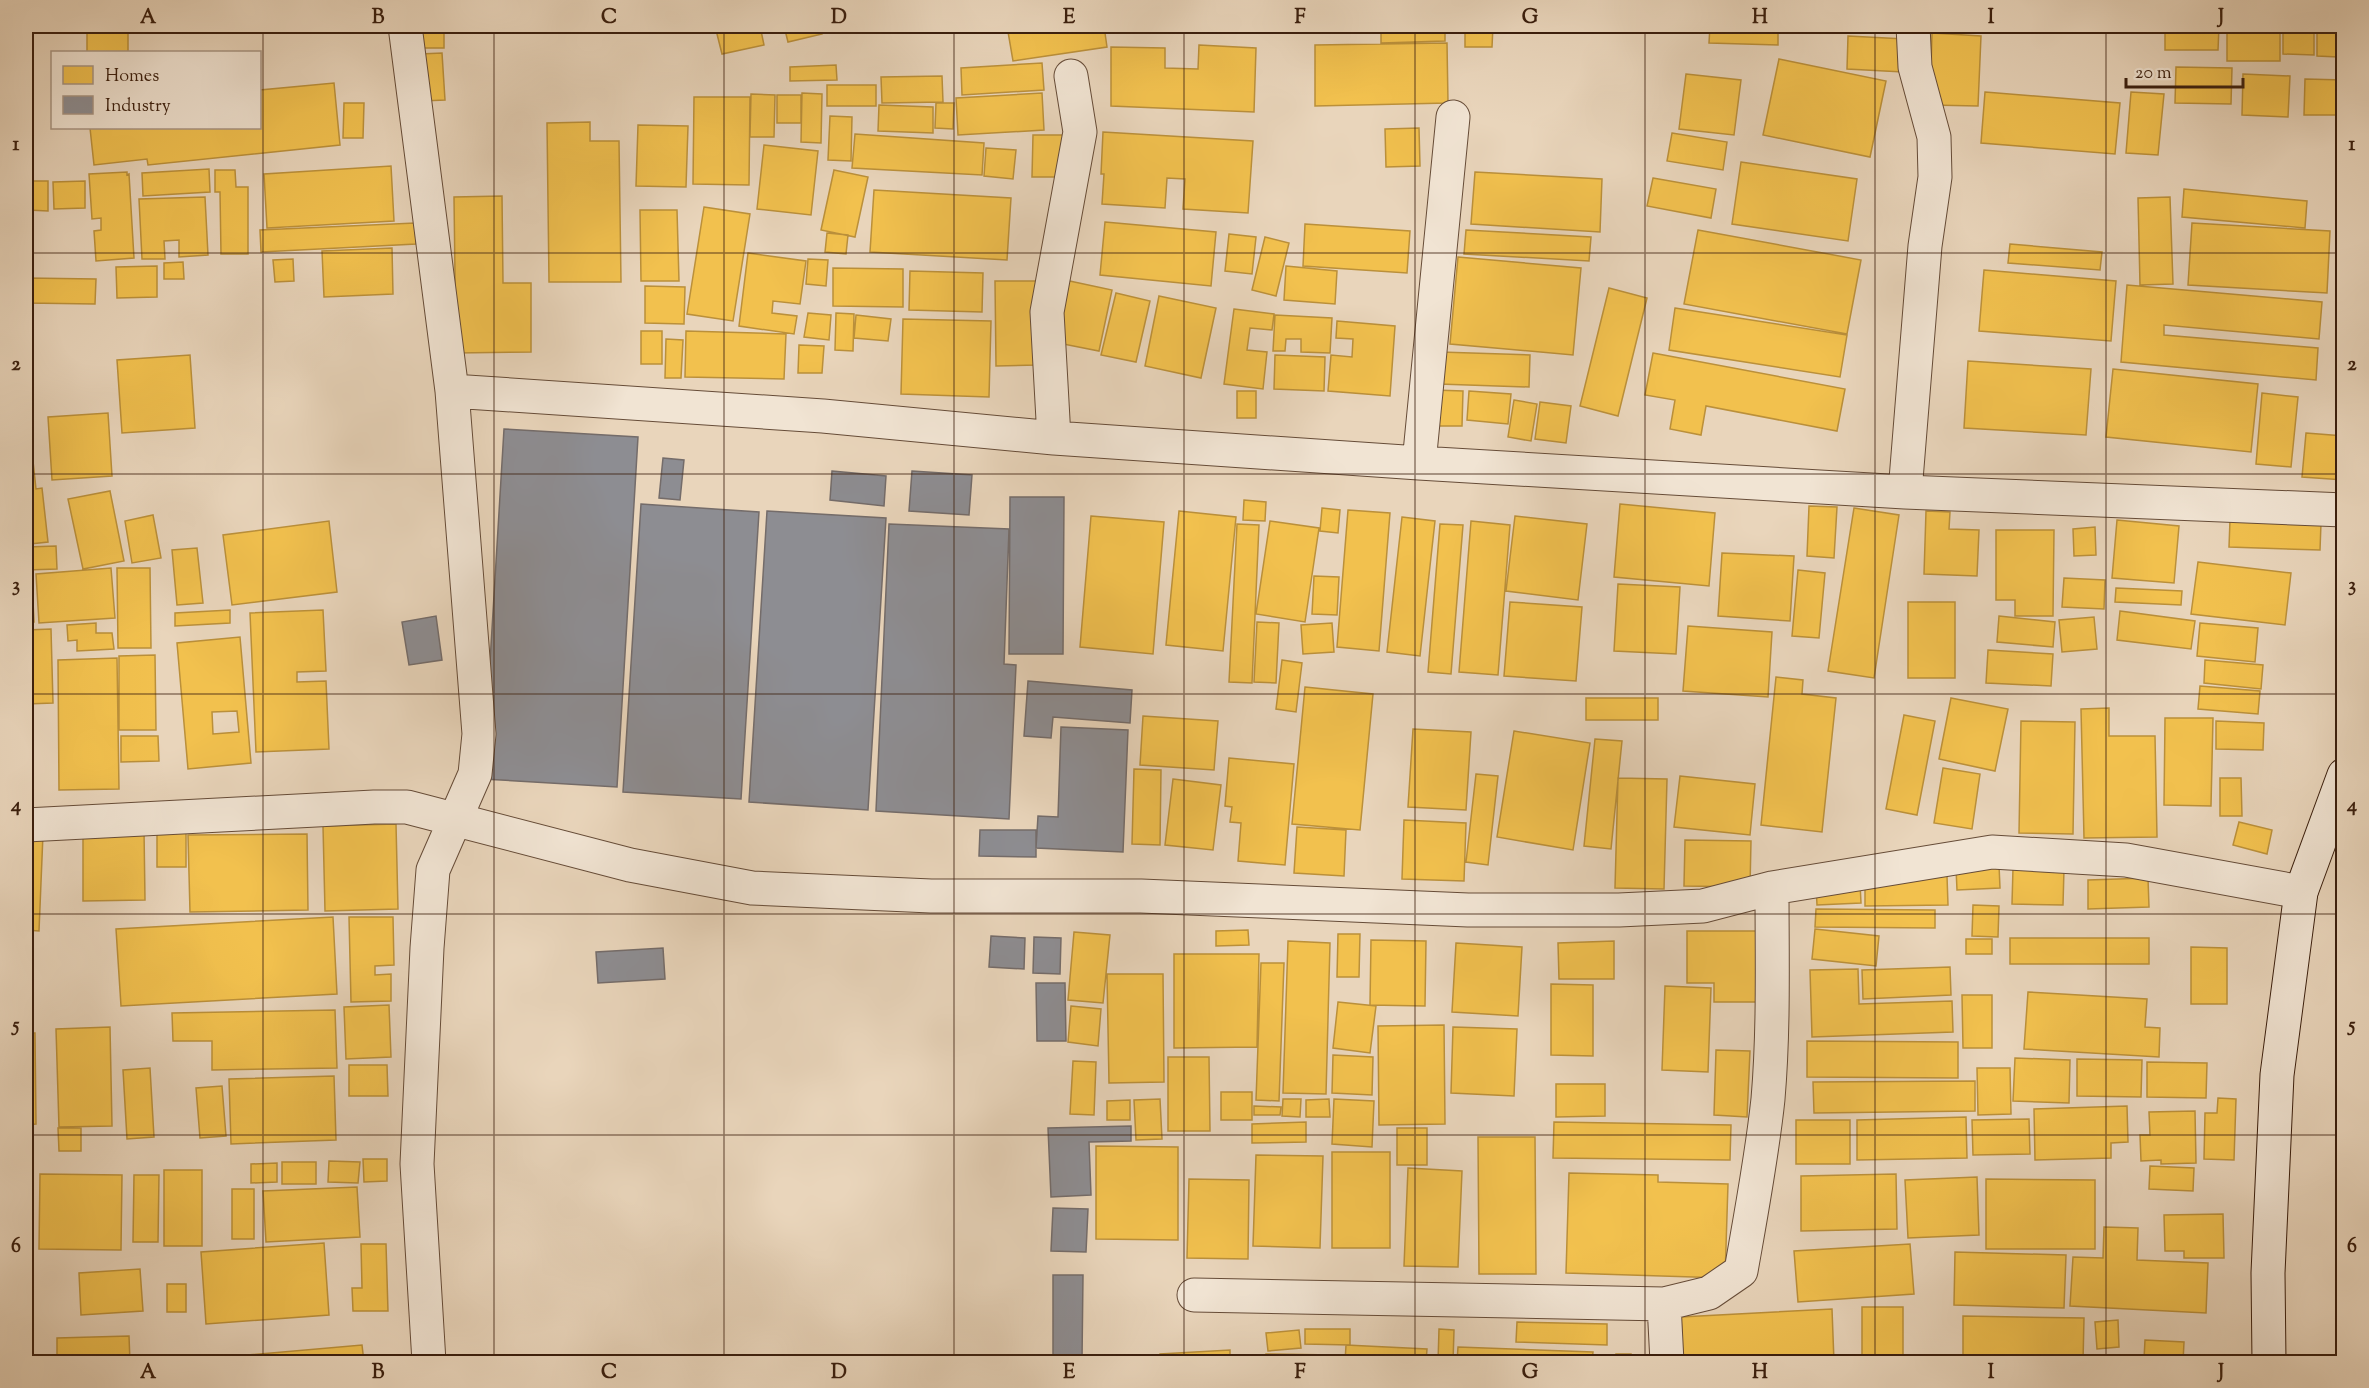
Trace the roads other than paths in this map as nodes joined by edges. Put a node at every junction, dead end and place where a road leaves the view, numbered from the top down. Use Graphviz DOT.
graph roads {
  1 [pos="405,26"];
  2 [pos="1913,26"];
  3 [pos="1071,76"];
  4 [pos="1453,117"];
  5 [pos="452,391"];
  6 [pos="1054,438"];
  7 [pos="1419,463"];
  8 [pos="1905,492"];
  9 [pos="2343,510"];
  10 [pos="2343,775"];
  11 [pos="456,820"];
  12 [pos="26,825"];
  13 [pos="1772,888"];
  14 [pos="2301,892"];
  15 [pos="1194,1295"];
  16 [pos="1664,1304"];
  17 [pos="429,1362"];
  18 [pos="1667,1362"];
  19 [pos="2269,1362"];
  1 -- 5 [label="street"];
  2 -- 8 [label="street"];
  3 -- 6 [label="street"];
  4 -- 7 [label="street"];
  5 -- 6 [label="street"];
  5 -- 11 [label="street"];
  6 -- 7 [label="street"];
  7 -- 8 [label="street"];
  8 -- 9 [label="street"];
  10 -- 14 [label="street"];
  11 -- 12 [label="street"];
  11 -- 13 [label="street"];
  11 -- 17 [label="street"];
  13 -- 14 [label="street"];
  13 -- 16 [label="street"];
  14 -- 19 [label="street"];
  15 -- 16 [label="street"];
  16 -- 18 [label="street"];
}
